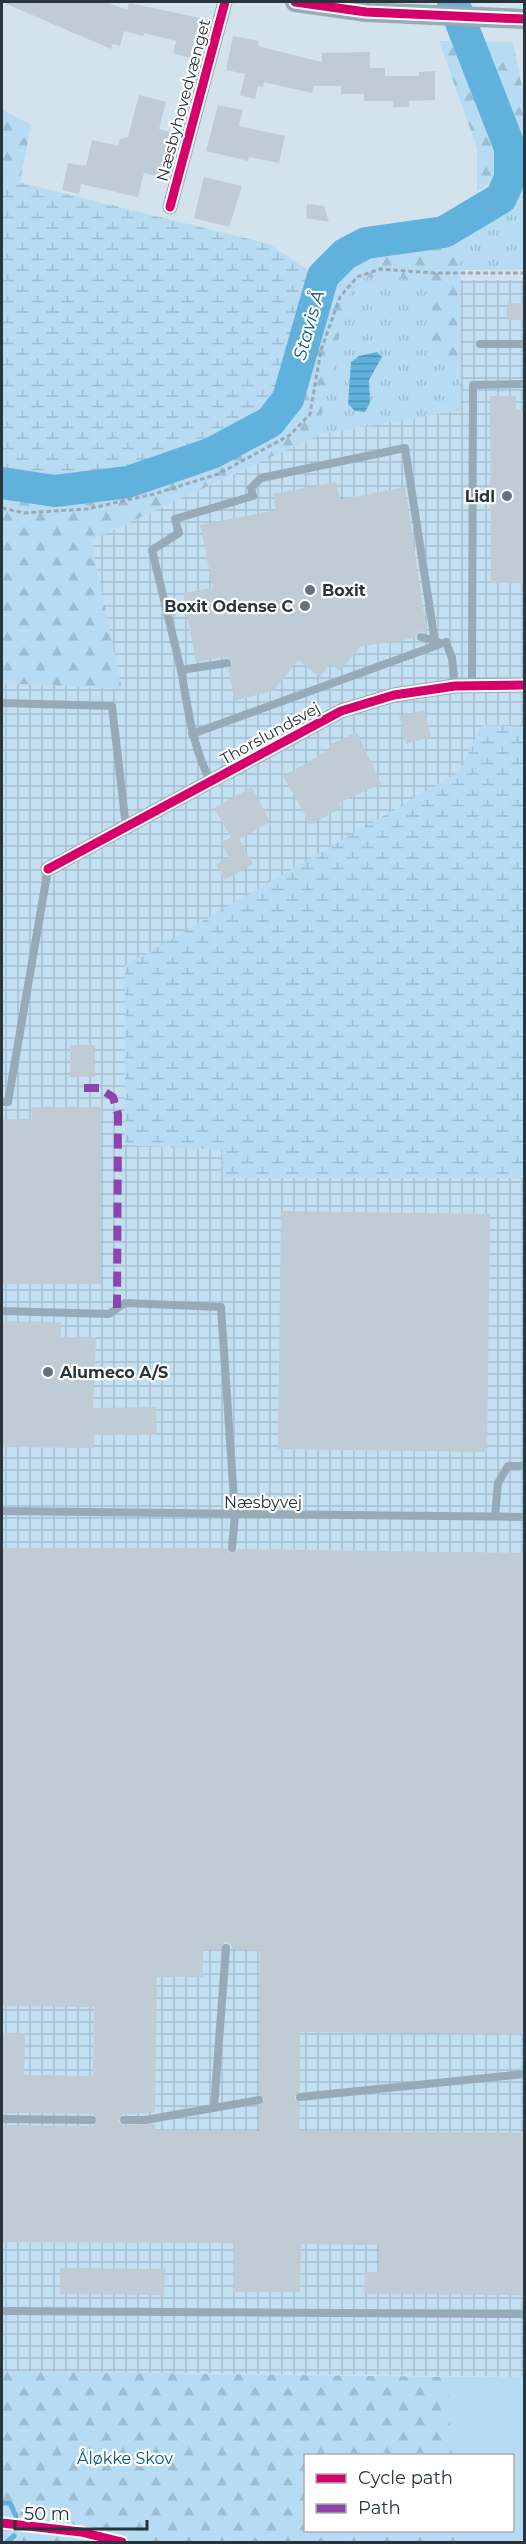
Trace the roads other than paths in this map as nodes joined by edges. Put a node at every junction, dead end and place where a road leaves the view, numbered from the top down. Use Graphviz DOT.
graph roads {
  1 [pos="225,2"];
  2 [pos="295,2"];
  3 [pos="525,19"];
  4 [pos="170,207"];
  5 [pos="480,344"];
  6 [pos="525,344"];
  7 [pos="525,384"];
  8 [pos="421,637"];
  9 [pos="435,642"];
  10 [pos="446,642"];
  11 [pos="226,663"];
  12 [pos="181,670"];
  13 [pos="472,685"];
  14 [pos="525,685"];
  15 [pos="455,686"];
  16 [pos="2,704"];
  17 [pos="192,734"];
  18 [pos="211,782"];
  19 [pos="126,827"];
  20 [pos="48,868"];
  21 [pos="2,1102"];
  22 [pos="2,1311"];
  23 [pos="525,1466"];
  24 [pos="2,1511"];
  25 [pos="235,1515"];
  26 [pos="495,1516"];
  27 [pos="525,1517"];
  28 [pos="232,1548"];
  29 [pos="226,1948"];
  30 [pos="525,2074"];
  31 [pos="300,2097"];
  32 [pos="260,2100"];
  33 [pos="214,2108"];
  34 [pos="2,2119"];
  35 [pos="92,2120"];
  36 [pos="124,2120"];
  37 [pos="2,2311"];
  38 [pos="525,2314"];
  1 -- 4 [label="street, Næsbyhovedvænget"];
  2 -- 3 [label="street"];
  5 -- 6 [label="lane"];
  7 -- 13 [label="lane"];
  8 -- 9 [label="lane"];
  9 -- 10 [label="lane"];
  9 -- 12 [label="lane"];
  10 -- 15 [label="lane"];
  10 -- 17 [label="lane"];
  11 -- 12 [label="lane"];
  12 -- 17 [label="lane"];
  13 -- 14 [label="street, Thorslundsvej"];
  13 -- 15 [label="street, Thorslundsvej"];
  15 -- 18 [label="street, Thorslundsvej"];
  16 -- 19 [label="lane"];
  17 -- 18 [label="lane"];
  18 -- 19 [label="street, Thorslundsvej"];
  19 -- 20 [label="street, Thorslundsvej"];
  20 -- 21 [label="lane"];
  22 -- 25 [label="lane"];
  23 -- 26 [label="lane"];
  24 -- 25 [label="lane, Næsbyvej"];
  25 -- 26 [label="lane, Næsbyvej"];
  25 -- 28 [label="lane"];
  26 -- 27 [label="lane, Næsbyvej"];
  29 -- 33 [label="lane"];
  30 -- 31 [label="lane"];
  32 -- 33 [label="lane"];
  33 -- 36 [label="lane"];
  34 -- 35 [label="lane"];
  37 -- 38 [label="lane"];
}
